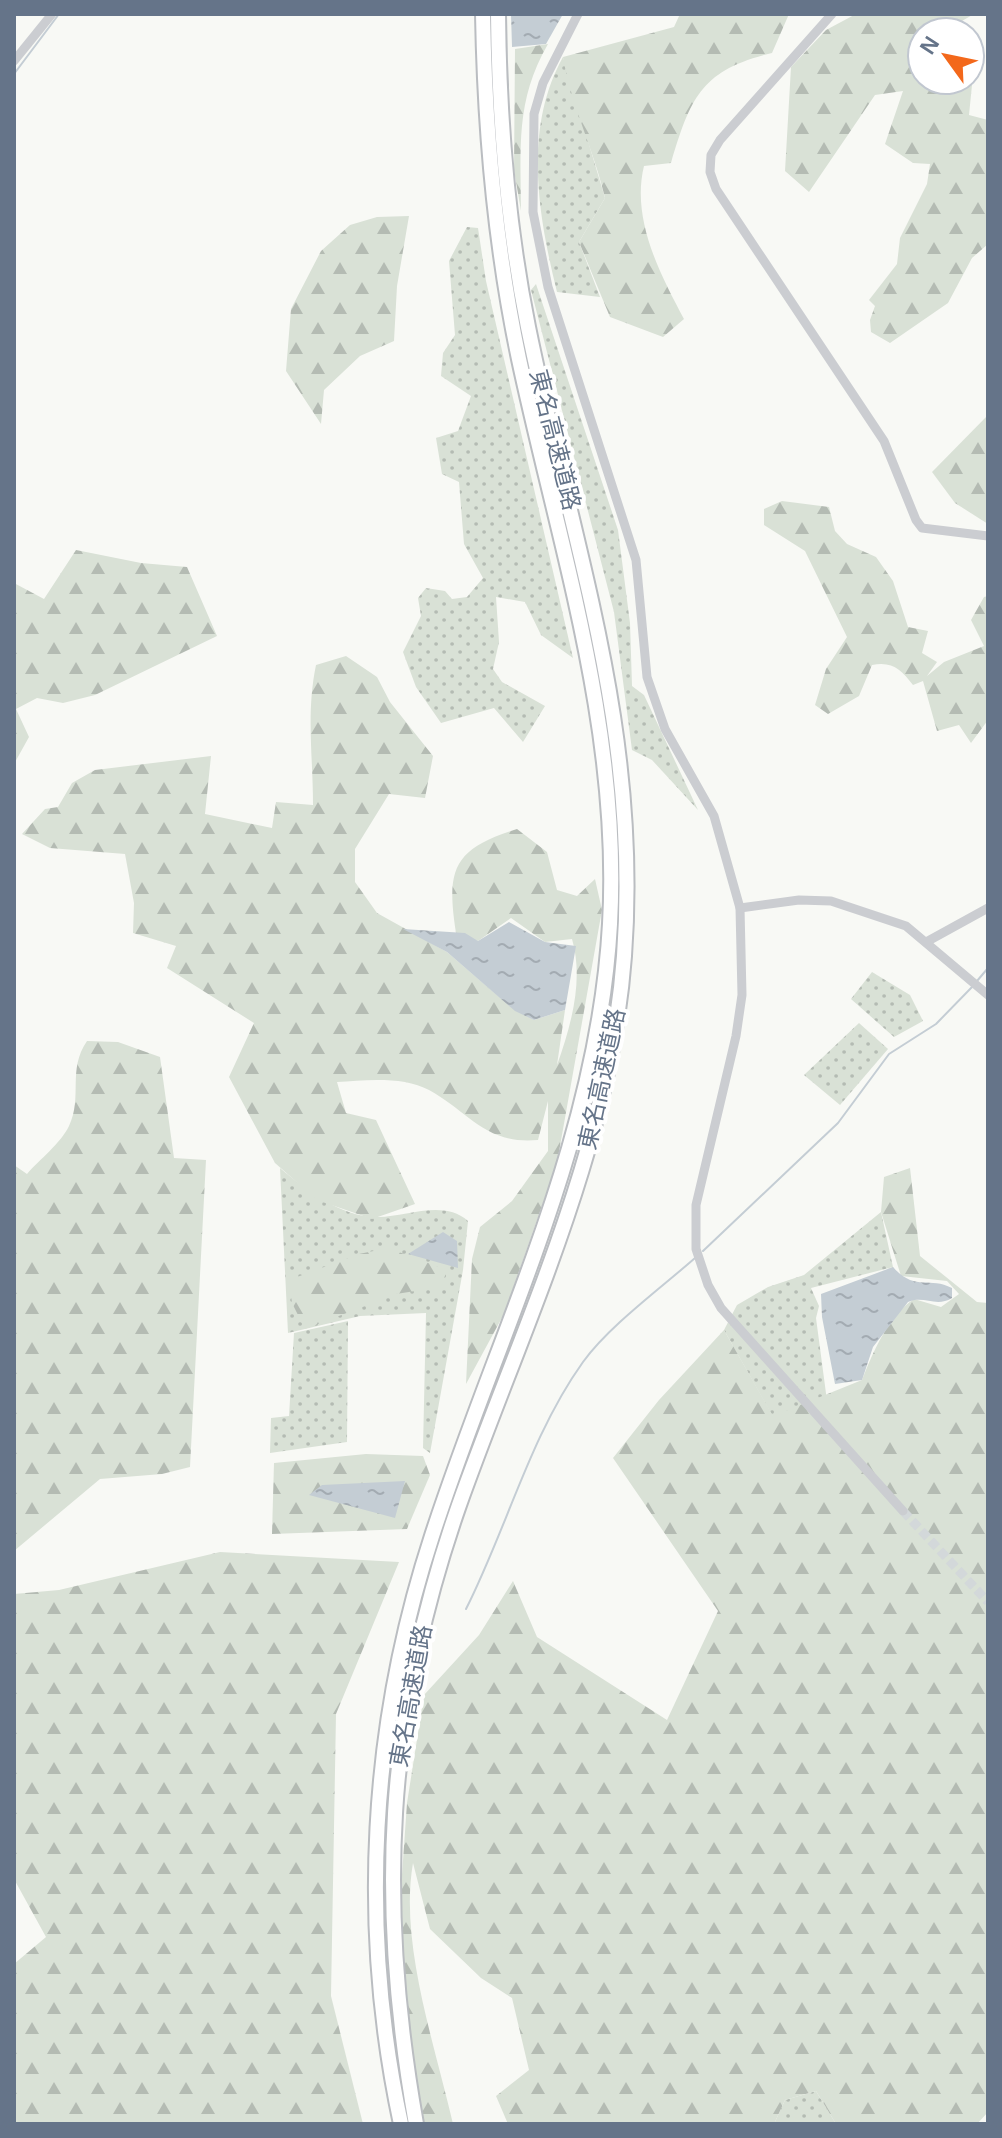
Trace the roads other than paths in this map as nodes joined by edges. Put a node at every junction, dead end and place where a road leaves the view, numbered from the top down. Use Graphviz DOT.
graph roads {
  1 [pos="52,14"];
  2 [pos="483,14"];
  3 [pos="498,14"];
  4 [pos="578,14"];
  5 [pos="832,14"];
  6 [pos="14,61"];
  7 [pos="491,87"];
  8 [pos="988,536"];
  9 [pos="740,908"];
  10 [pos="988,908"];
  11 [pos="928,941"];
  12 [pos="988,995"];
  13 [pos="903,1511"];
  14 [pos="401,2124"];
  15 [pos="416,2124"];
  1 -- 6 [label="street"];
  2 -- 7 [label="highway, 東名高速道路"];
  3 -- 7 [label="highway, 東名高速道路"];
  4 -- 9 [label="street"];
  5 -- 8 [label="street"];
  7 -- 14 [label="highway, 東名高速道路"];
  7 -- 15 [label="highway, 東名高速道路"];
  9 -- 11 [label="street"];
  9 -- 13 [label="street"];
  10 -- 11 [label="street"];
  11 -- 12 [label="street"];
}
